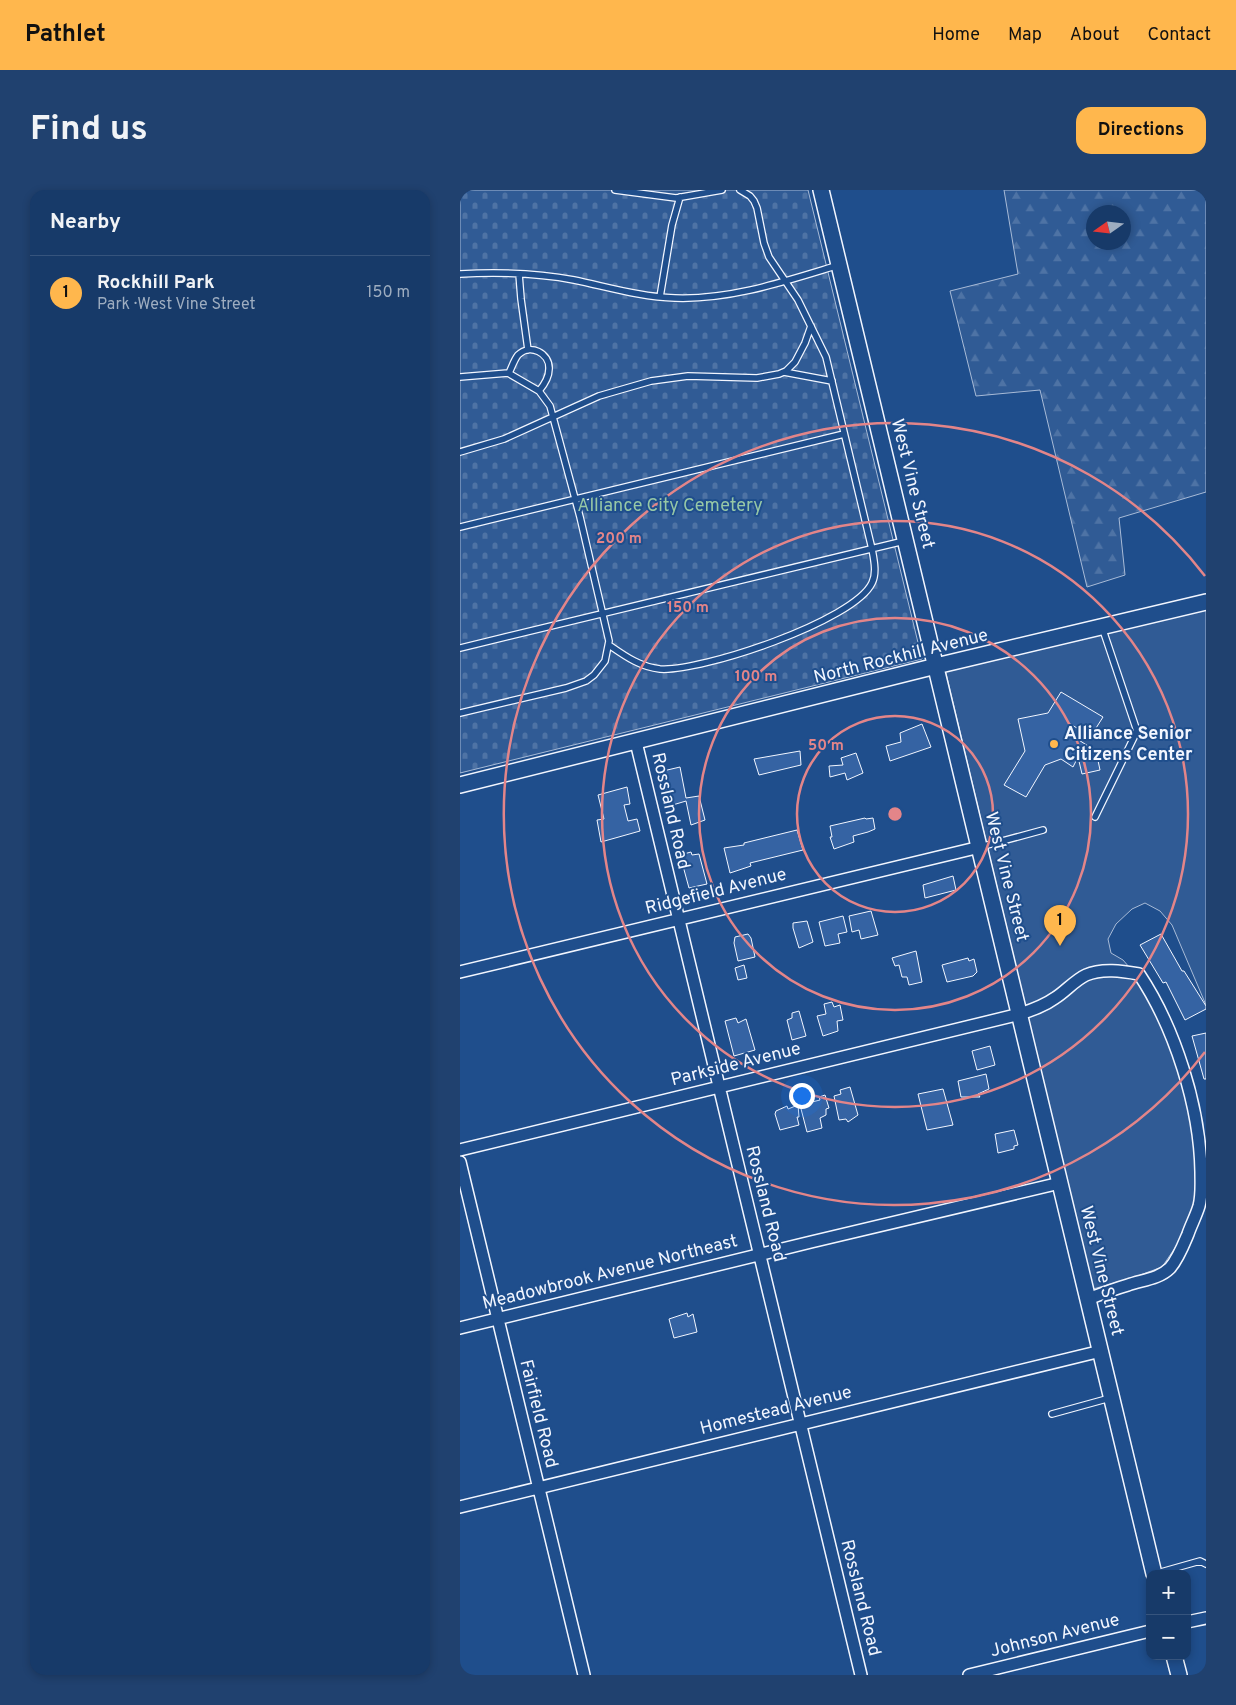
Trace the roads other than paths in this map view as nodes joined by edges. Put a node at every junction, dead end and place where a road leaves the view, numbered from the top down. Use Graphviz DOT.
graph roads {
  1 [pos="615,190"];
  2 [pos="722,190"];
  3 [pos="740,190"];
  4 [pos="822,190"];
  5 [pos="688,193"];
  6 [pos="680,197"];
  7 [pos="840,265"];
  8 [pos="460,274"];
  9 [pos="519,274"];
  10 [pos="785,281"];
  11 [pos="660,297"];
  12 [pos="810,326"];
  13 [pos="528,350"];
  14 [pos="784,372"];
  15 [pos="509,373"];
  16 [pos="460,377"];
  17 [pos="832,381"];
  18 [pos="539,391"];
  19 [pos="554,416"];
  20 [pos="844,434"];
  21 [pos="460,452"];
  22 [pos="576,499"];
  23 [pos="460,526"];
  24 [pos="906,540"];
  25 [pos="872,549"];
  26 [pos="1206,602"];
  27 [pos="604,613"];
  28 [pos="1102,627"];
  29 [pos="609,645"];
  30 [pos="460,648"];
  31 [pos="936,666"];
  32 [pos="460,713"];
  33 [pos="636,742"];
  34 [pos="460,785"];
  35 [pos="1095,817"];
  36 [pos="1043,830"];
  37 [pos="980,847"];
  38 [pos="678,920"];
  39 [pos="460,972"];
  40 [pos="1020,1014"];
  41 [pos="718,1087"];
  42 [pos="460,1150"];
  43 [pos="460,1162"];
  44 [pos="1060,1183"];
  45 [pos="759,1255"];
  46 [pos="1088,1299"];
  47 [pos="498,1319"];
  48 [pos="460,1328"];
  49 [pos="1101,1351"];
  50 [pos="1112,1398"];
  51 [pos="1052,1414"];
  52 [pos="801,1424"];
  53 [pos="538,1488"];
  54 [pos="460,1507"];
  55 [pos="1206,1564"];
  56 [pos="1153,1570"];
  57 [pos="1168,1570"];
  58 [pos="1206,1618"];
  59 [pos="1191,1621"];
  60 [pos="1146,1632"];
  61 [pos="1175,1660"];
  62 [pos="584,1675"];
  63 [pos="861,1675"];
  64 [pos="969,1675"];
  65 [pos="1179,1675"];
  1 -- 6 [label="lane"];
  2 -- 5 [label="lane"];
  3 -- 10 [label="lane"];
  4 -- 7 [label="street, West Vine Street"];
  5 -- 6 [label="lane"];
  6 -- 11 [label="lane"];
  7 -- 10 [label="lane"];
  7 -- 24 [label="street, West Vine Street"];
  8 -- 9 [label="lane"];
  9 -- 11 [label="lane"];
  9 -- 13 [label="lane"];
  10 -- 11 [label="lane"];
  10 -- 12 [label="lane"];
  12 -- 14 [label="lane"];
  12 -- 17 [label="lane"];
  13 -- 15 [label="lane"];
  13 -- 18 [label="lane"];
  14 -- 17 [label="lane"];
  14 -- 19 [label="lane"];
  15 -- 16 [label="lane"];
  15 -- 18 [label="lane"];
  17 -- 20 [label="lane"];
  18 -- 19 [label="lane"];
  19 -- 21 [label="lane"];
  19 -- 22 [label="lane"];
  20 -- 22 [label="lane"];
  20 -- 25 [label="lane"];
  22 -- 23 [label="lane"];
  22 -- 27 [label="lane"];
  24 -- 25 [label="lane"];
  24 -- 31 [label="street, West Vine Street"];
  25 -- 27 [label="lane"];
  25 -- 29 [label="lane"];
  26 -- 28 [label="street, North Rockhill Avenue"];
  27 -- 29 [label="lane"];
  27 -- 30 [label="lane"];
  28 -- 31 [label="street, North Rockhill Avenue"];
  28 -- 35 [label="lane"];
  29 -- 32 [label="lane"];
  31 -- 33 [label="street, North Rockhill Avenue"];
  31 -- 37 [label="street, West Vine Street"];
  33 -- 34 [label="street, North Rockhill Avenue"];
  33 -- 38 [label="street, Rossland Road"];
  36 -- 37 [label="lane"];
  37 -- 38 [label="street, Ridgefield Avenue"];
  37 -- 40 [label="street, West Vine Street"];
  38 -- 39 [label="street, Ridgefield Avenue"];
  38 -- 41 [label="street, Rossland Road"];
  40 -- 41 [label="street, Parkside Avenue"];
  40 -- 44 [label="street, West Vine Street"];
  40 -- 46 [label="street, Parkside Avenue"];
  41 -- 42 [label="street, Parkside Avenue"];
  41 -- 45 [label="street, Rossland Road"];
  43 -- 47 [label="street, Fairfield Road"];
  44 -- 45 [label="street, Meadowbrook Avenue Northeast"];
  44 -- 46 [label="street, West Vine Street"];
  45 -- 47 [label="street, Meadowbrook Avenue Northeast"];
  45 -- 52 [label="street, Rossland Road"];
  46 -- 49 [label="street, West Vine Street"];
  47 -- 48 [label="street, Meadowbrook Avenue Northeast"];
  47 -- 53 [label="street, Fairfield Road"];
  49 -- 50 [label="street, West Vine Street"];
  49 -- 52 [label="street, Homestead Avenue"];
  50 -- 51 [label="lane"];
  50 -- 56 [label="street, West Vine Street"];
  52 -- 53 [label="street, Homestead Avenue"];
  52 -- 63 [label="street, Rossland Road"];
  53 -- 54 [label="street, Homestead Avenue"];
  53 -- 62 [label="street, Fairfield Road"];
  55 -- 57 [label="lane"];
  58 -- 59 [label="street"];
  60 -- 64 [label="street, Johnson Avenue"];
  61 -- 65 [label="street"];
}
